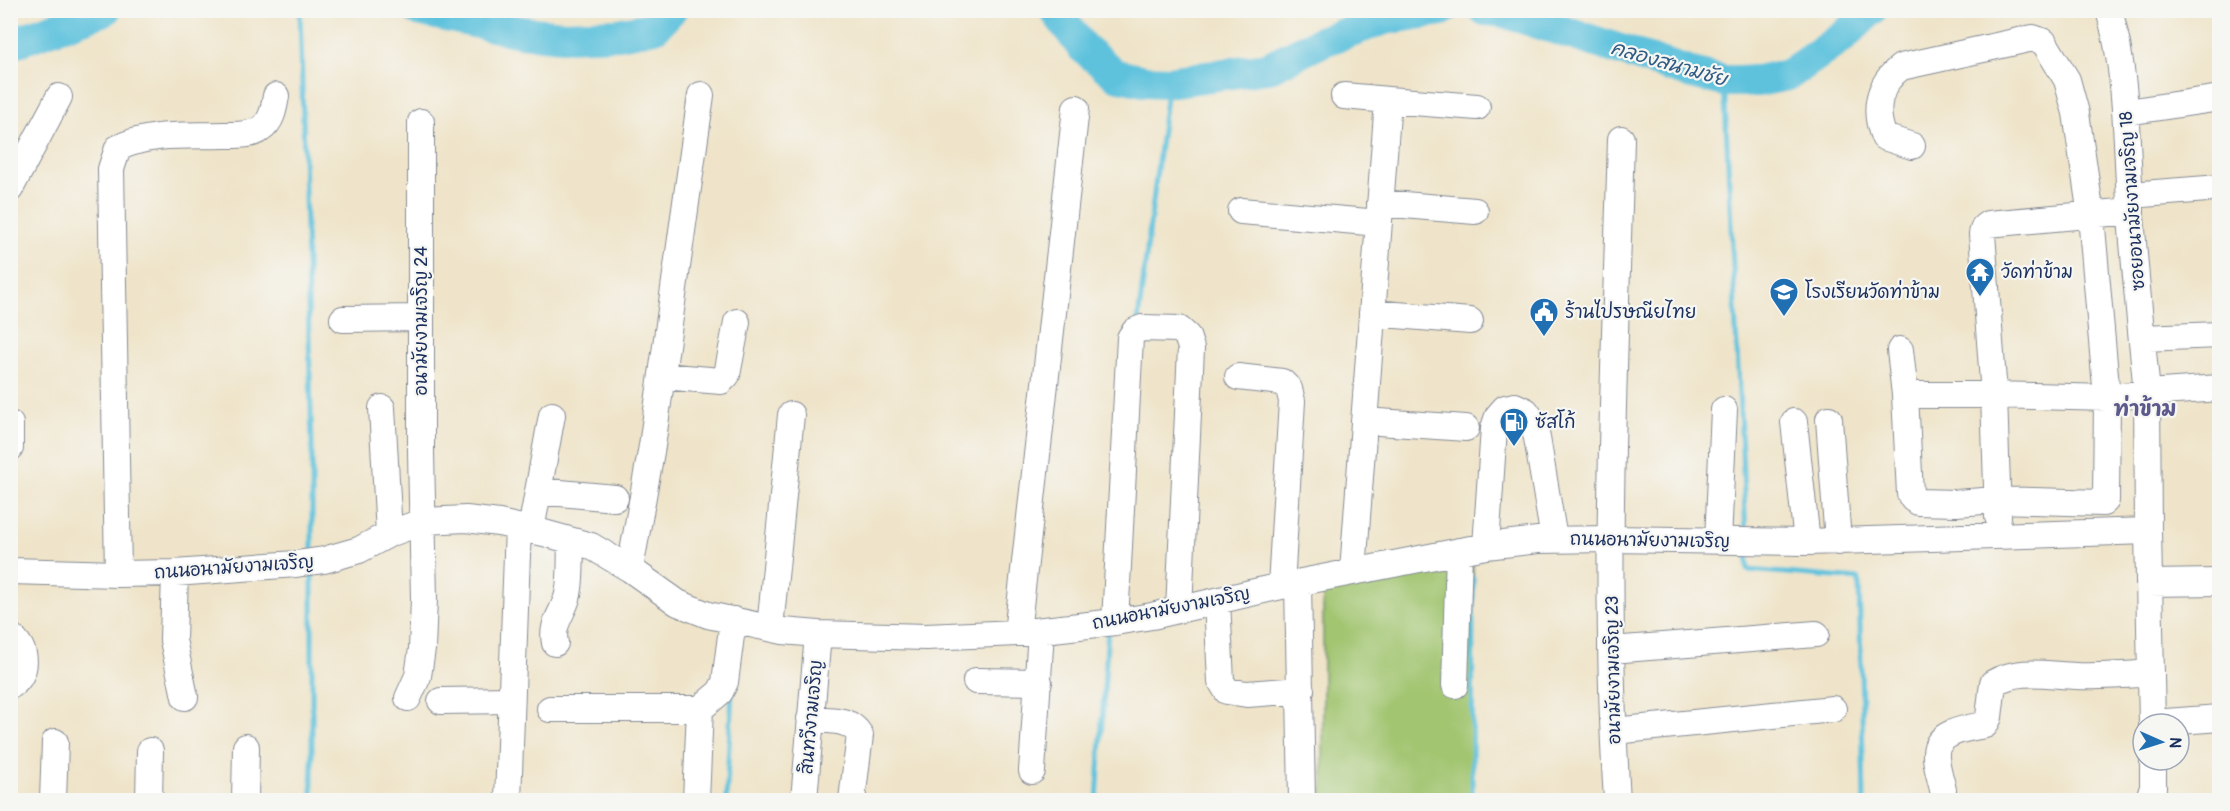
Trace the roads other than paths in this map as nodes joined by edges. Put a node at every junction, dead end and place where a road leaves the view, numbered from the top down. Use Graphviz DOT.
graph roads {
  1 [pos="2109,10"];
  2 [pos="701,95"];
  3 [pos="276,96"];
  4 [pos="1344,96"];
  5 [pos="59,97"];
  6 [pos="2220,98"];
  7 [pos="1388,100"];
  8 [pos="1477,107"];
  9 [pos="1076,108"];
  10 [pos="2127,112"];
  11 [pos="421,122"];
  12 [pos="1621,139"];
  13 [pos="1912,147"];
  14 [pos="2220,188"];
  15 [pos="10,189"];
  16 [pos="2130,203"];
  17 [pos="1241,211"];
  18 [pos="1475,211"];
  19 [pos="1380,213"];
  20 [pos="2091,216"];
  21 [pos="1372,312"];
  22 [pos="420,318"];
  23 [pos="343,319"];
  24 [pos="1470,321"];
  25 [pos="737,322"];
  26 [pos="2220,335"];
  27 [pos="2142,338"];
  28 [pos="1900,350"];
  29 [pos="662,376"];
  30 [pos="1238,377"];
  31 [pos="2220,388"];
  32 [pos="2147,393"];
  33 [pos="1905,395"];
  34 [pos="1994,395"];
  35 [pos="2107,398"];
  36 [pos="382,408"];
  37 [pos="1724,410"];
  38 [pos="552,415"];
  39 [pos="790,415"];
  40 [pos="1829,419"];
  41 [pos="1364,421"];
  42 [pos="1794,422"];
  43 [pos="10,424"];
  44 [pos="1466,428"];
  45 [pos="10,448"];
  46 [pos="538,491"];
  47 [pos="615,498"];
  48 [pos="1997,501"];
  49 [pos="424,521"];
  50 [pos="524,528"];
  51 [pos="2148,531"];
  52 [pos="390,534"];
  53 [pos="1999,536"];
  54 [pos="1554,539"];
  55 [pos="1611,539"];
  56 [pos="571,541"];
  57 [pos="1738,541"];
  58 [pos="1807,542"];
  59 [pos="1838,542"];
  60 [pos="1485,546"];
  61 [pos="1459,551"];
  62 [pos="630,569"];
  63 [pos="10,571"];
  64 [pos="1353,571"];
  65 [pos="175,573"];
  66 [pos="118,574"];
  67 [pos="2220,582"];
  68 [pos="2149,583"];
  69 [pos="1289,584"];
  70 [pos="1217,601"];
  71 [pos="1179,610"];
  72 [pos="733,620"];
  73 [pos="1115,622"];
  74 [pos="770,628"];
  75 [pos="1029,632"];
  76 [pos="818,634"];
  77 [pos="1816,634"];
  78 [pos="10,636"];
  79 [pos="555,643"];
  80 [pos="1611,650"];
  81 [pos="2151,673"];
  82 [pos="976,681"];
  83 [pos="1039,682"];
  84 [pos="1455,685"];
  85 [pos="10,686"];
  86 [pos="1301,690"];
  87 [pos="185,698"];
  88 [pos="408,698"];
  89 [pos="511,700"];
  90 [pos="441,701"];
  91 [pos="550,709"];
  92 [pos="700,709"];
  93 [pos="1833,710"];
  94 [pos="2152,712"];
  95 [pos="2220,718"];
  96 [pos="810,719"];
  97 [pos="2191,721"];
  98 [pos="1614,731"];
  99 [pos="55,742"];
  100 [pos="246,747"];
  101 [pos="150,751"];
  102 [pos="1032,771"];
  103 [pos="2153,772"];
  104 [pos="1943,790"];
  105 [pos="53,801"];
  106 [pos="149,801"];
  107 [pos="245,801"];
  108 [pos="508,801"];
  109 [pos="696,801"];
  110 [pos="804,801"];
  111 [pos="852,801"];
  112 [pos="1302,801"];
  113 [pos="1617,801"];
  114 [pos="2148,801"];
  1 -- 10 [label="street, ซอยอนามัยงามเจริญ 18"];
  2 -- 29 [label="street"];
  3 -- 66 [label="street"];
  4 -- 7 [label="street"];
  5 -- 15 [label="street"];
  6 -- 10 [label="street"];
  7 -- 8 [label="street"];
  7 -- 19 [label="street"];
  9 -- 75 [label="street"];
  10 -- 16 [label="street, ซอยอนามัยงามเจริญ 18"];
  11 -- 22 [label="street, อนามัยงามเจริญ 24"];
  12 -- 55 [label="street, อนามัยงามเจริญ 23"];
  13 -- 20 [label="street"];
  14 -- 16 [label="street"];
  16 -- 20 [label="street"];
  16 -- 27 [label="street, ซอยอนามัยงามเจริญ 18"];
  17 -- 19 [label="street"];
  18 -- 19 [label="street"];
  19 -- 21 [label="street"];
  20 -- 34 [label="street"];
  20 -- 35 [label="street"];
  21 -- 24 [label="street"];
  21 -- 41 [label="street"];
  22 -- 23 [label="street"];
  22 -- 49 [label="street, อนามัยงามเจริญ 24"];
  25 -- 29 [label="street"];
  26 -- 27 [label="street"];
  27 -- 32 [label="street, ซอยอนามัยงามเจริญ 18"];
  28 -- 33 [label="street"];
  29 -- 62 [label="street"];
  30 -- 69 [label="street"];
  31 -- 32 [label="street"];
  32 -- 35 [label="street"];
  32 -- 51 [label="street"];
  33 -- 34 [label="street"];
  33 -- 48 [label="street"];
  34 -- 35 [label="street"];
  34 -- 48 [label="street"];
  35 -- 48 [label="street"];
  36 -- 52 [label="street"];
  37 -- 57 [label="street"];
  38 -- 46 [label="street"];
  39 -- 74 [label="street"];
  40 -- 59 [label="street"];
  41 -- 44 [label="street"];
  41 -- 64 [label="street"];
  42 -- 58 [label="street"];
  43 -- 45 [label="street"];
  46 -- 47 [label="street"];
  46 -- 50 [label="street"];
  48 -- 53 [label="street"];
  49 -- 50 [label="street, ถนนอนามัยงามเจริญ"];
  49 -- 52 [label="street, ถนนอนามัยงามเจริญ"];
  49 -- 88 [label="street, อนามัยงามเจริญ 24"];
  50 -- 56 [label="street, ถนนอนามัยงามเจริญ"];
  50 -- 89 [label="street"];
  51 -- 53 [label="street, ถนนอนามัยงามเจริญ"];
  51 -- 68 [label="street"];
  52 -- 65 [label="street, ถนนอนามัยงามเจริญ"];
  53 -- 59 [label="street, ถนนอนามัยงามเจริญ"];
  54 -- 55 [label="street, ถนนอนามัยงามเจริญ"];
  54 -- 60 [label="street, ถนนอนามัยงามเจริญ"];
  54 -- 60 [label="street"];
  55 -- 57 [label="street, ถนนอนามัยงามเจริญ"];
  55 -- 80 [label="street, อนามัยงามเจริญ 23"];
  56 -- 62 [label="street, ถนนอนามัยงามเจริญ"];
  56 -- 79 [label="street"];
  57 -- 58 [label="street, ถนนอนามัยงามเจริญ"];
  58 -- 59 [label="street, ถนนอนามัยงามเจริญ"];
  60 -- 61 [label="street, ถนนอนามัยงามเจริญ"];
  61 -- 64 [label="street, ถนนอนามัยงามเจริญ"];
  61 -- 84 [label="street"];
  62 -- 72 [label="street, ถนนอนามัยงามเจริญ"];
  63 -- 66 [label="street, ถนนอนามัยงามเจริญ"];
  64 -- 69 [label="street, ถนนอนามัยงามเจริญ"];
  65 -- 66 [label="street, ถนนอนามัยงามเจริญ"];
  65 -- 87 [label="street"];
  67 -- 68 [label="street"];
  68 -- 81 [label="street"];
  69 -- 70 [label="street, ถนนอนามัยงามเจริญ"];
  69 -- 86 [label="street"];
  70 -- 71 [label="street, ถนนอนามัยงามเจริญ"];
  70 -- 86 [label="street"];
  71 -- 73 [label="street, ถนนอนามัยงามเจริญ"];
  71 -- 73 [label="street"];
  72 -- 74 [label="street, ถนนอนามัยงามเจริญ"];
  72 -- 92 [label="street"];
  73 -- 75 [label="street, ถนนอนามัยงามเจริญ"];
  74 -- 76 [label="street, ถนนอนามัยงามเจริญ"];
  75 -- 76 [label="street, ถนนอนามัยงามเจริญ"];
  75 -- 83 [label="street"];
  76 -- 96 [label="street, สินทวีงามเจริญ"];
  77 -- 80 [label="street"];
  78 -- 85 [label="street"];
  80 -- 98 [label="street, อนามัยงามเจริญ 23"];
  81 -- 94 [label="street"];
  81 -- 104 [label="street"];
  82 -- 83 [label="street"];
  83 -- 102 [label="street"];
  86 -- 112 [label="street"];
  89 -- 90 [label="street"];
  89 -- 108 [label="street"];
  91 -- 92 [label="street"];
  92 -- 109 [label="street"];
  93 -- 98 [label="street"];
  95 -- 97 [label="street"];
  96 -- 110 [label="street, สินทวีงามเจริญ"];
  96 -- 111 [label="street"];
  98 -- 113 [label="street, อนามัยงามเจริญ 23"];
  99 -- 105 [label="street"];
  100 -- 107 [label="street"];
  101 -- 106 [label="street"];
  103 -- 114 [label="street"];
}
